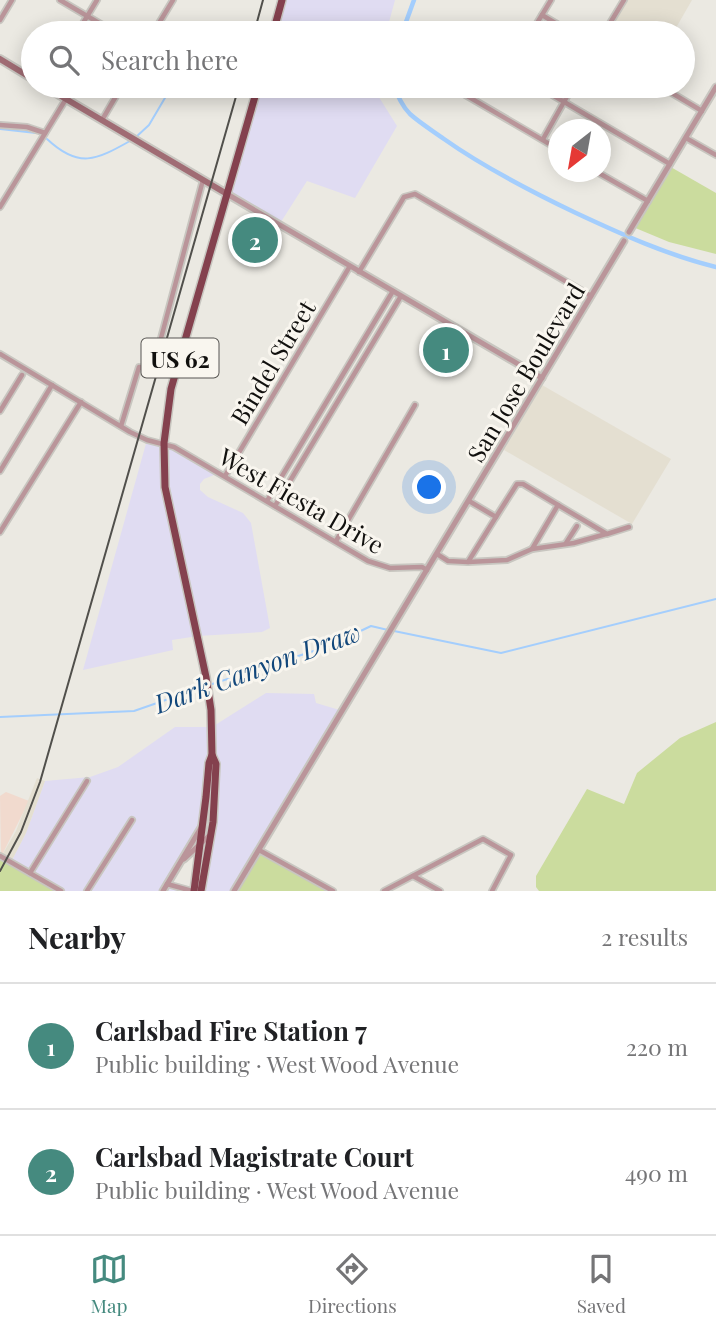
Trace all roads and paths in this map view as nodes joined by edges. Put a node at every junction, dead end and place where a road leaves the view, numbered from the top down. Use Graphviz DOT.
graph roads {
  1 [pos="12,0"];
  2 [pos="60,0"];
  3 [pos="97,0"];
  4 [pos="173,0"];
  5 [pos="282,0"];
  6 [pos="551,0"];
  7 [pos="624,0"];
  8 [pos="542,15"];
  9 [pos="87,16"];
  10 [pos="0,20"];
  11 [pos="84,21"];
  12 [pos="96,21"];
  13 [pos="160,21"];
  14 [pos="276,21"];
  15 [pos="538,21"];
  16 [pos="552,21"];
  17 [pos="611,21"];
  18 [pos="0,59"];
  19 [pos="21,72"];
  20 [pos="716,87"];
  21 [pos="115,98"];
  22 [pos="255,98"];
  23 [pos="471,98"];
  24 [pos="557,98"];
  25 [pos="566,98"];
  26 [pos="680,98"];
  27 [pos="66,99"];
  28 [pos="564,102"];
  29 [pos="702,111"];
  30 [pos="102,120"];
  31 [pos="0,125"];
  32 [pos="45,133"];
  33 [pos="686,138"];
  34 [pos="543,139"];
  35 [pos="548,142"];
  36 [pos="716,155"];
  37 [pos="670,164"];
  38 [pos="203,180"];
  39 [pos="611,180"];
  40 [pos="227,194"];
  41 [pos="648,201"];
  42 [pos="0,207"];
  43 [pos="629,232"];
  44 [pos="624,241"];
  45 [pos="350,266"];
  46 [pos="359,272"];
  47 [pos="393,291"];
  48 [pos="401,296"];
  49 [pos="591,296"];
  50 [pos="0,354"];
  51 [pos="22,375"];
  52 [pos="542,378"];
  53 [pos="52,385"];
  54 [pos="81,402"];
  55 [pos="415,405"];
  56 [pos="0,411"];
  57 [pos="121,426"];
  58 [pos="163,443"];
  59 [pos="0,471"];
  60 [pos="225,477"];
  61 [pos="267,501"];
  62 [pos="469,501"];
  63 [pos="558,505"];
  64 [pos="275,506"];
  65 [pos="496,517"];
  66 [pos="577,526"];
  67 [pos="629,527"];
  68 [pos="0,532"];
  69 [pos="607,534"];
  70 [pos="336,541"];
  71 [pos="566,544"];
  72 [pos="532,549"];
  73 [pos="437,554"];
  74 [pos="468,562"];
  75 [pos="428,570"];
  76 [pos="212,755"];
  77 [pos="87,781"];
  78 [pos="132,820"];
  79 [pos="203,823"];
  80 [pos="212,833"];
  81 [pos="201,844"];
  82 [pos="259,850"];
  83 [pos="0,857"];
  84 [pos="181,861"];
  85 [pos="30,873"];
  86 [pos="413,875"];
  87 [pos="167,884"];
  88 [pos="61,891"];
  89 [pos="87,891"];
  90 [pos="163,891"];
  91 [pos="193,891"];
  92 [pos="201,891"];
  93 [pos="234,891"];
  94 [pos="333,891"];
  95 [pos="384,891"];
  96 [pos="440,891"];
  97 [pos="492,891"];
  1 -- 10 [label="street"];
  2 -- 9 [label="street"];
  3 -- 9 [label="street"];
  4 -- 13 [label="street"];
  5 -- 14 [label="highway"];
  6 -- 8 [label="street"];
  7 -- 17 [label="street"];
  8 -- 15 [label="street"];
  8 -- 16 [label="street"];
  9 -- 11 [label="street"];
  9 -- 12 [label="street"];
  18 -- 19 [label="main road"];
  20 -- 29 [label="street, San Jose Boulevard"];
  21 -- 30 [label="street"];
  22 -- 40 [label="highway, US 62"];
  23 -- 34 [label="street"];
  24 -- 28 [label="street"];
  25 -- 28 [label="street"];
  26 -- 29 [label="street"];
  27 -- 30 [label="main road"];
  27 -- 32 [label="street"];
  28 -- 34 [label="street"];
  28 -- 37 [label="street"];
  29 -- 33 [label="street, San Jose Boulevard"];
  30 -- 38 [label="main road"];
  31 -- 32 [label="street"];
  32 -- 42 [label="street"];
  33 -- 36 [label="street"];
  33 -- 37 [label="street, San Jose Boulevard"];
  34 -- 35 [label="street"];
  37 -- 41 [label="street, San Jose Boulevard"];
  38 -- 40 [label="main road"];
  38 -- 57 [label="street"];
  39 -- 41 [label="street"];
  40 -- 45 [label="street"];
  40 -- 58 [label="highway, US 62"];
  41 -- 43 [label="street, San Jose Boulevard"];
  43 -- 44 [label="street, San Jose Boulevard"];
  44 -- 49 [label="street, San Jose Boulevard"];
  45 -- 46 [label="street"];
  45 -- 60 [label="street, Bindel Street"];
  46 -- 47 [label="street"];
  46 -- 49 [label="street"];
  47 -- 48 [label="street"];
  47 -- 61 [label="street"];
  48 -- 52 [label="street"];
  48 -- 64 [label="street"];
  49 -- 52 [label="street, San Jose Boulevard"];
  50 -- 53 [label="street, West Fiesta Drive"];
  51 -- 56 [label="street"];
  52 -- 62 [label="street, San Jose Boulevard"];
  53 -- 54 [label="street, West Fiesta Drive"];
  53 -- 59 [label="street"];
  54 -- 57 [label="street, West Fiesta Drive"];
  54 -- 68 [label="street"];
  55 -- 70 [label="street"];
  57 -- 58 [label="street, West Fiesta Drive"];
  58 -- 60 [label="street, West Fiesta Drive"];
  58 -- 76 [label="highway, US 62"];
  60 -- 61 [label="street, West Fiesta Drive"];
  61 -- 64 [label="street, West Fiesta Drive"];
  62 -- 65 [label="street"];
  62 -- 73 [label="street, San Jose Boulevard"];
  63 -- 65 [label="street"];
  63 -- 69 [label="street"];
  63 -- 72 [label="street"];
  64 -- 70 [label="street, West Fiesta Drive"];
  65 -- 74 [label="street"];
  66 -- 71 [label="street"];
  67 -- 69 [label="street"];
  69 -- 71 [label="street"];
  70 -- 75 [label="street, West Fiesta Drive"];
  71 -- 72 [label="street"];
  72 -- 74 [label="street"];
  73 -- 74 [label="street"];
  73 -- 75 [label="street, San Jose Boulevard"];
  75 -- 82 [label="street, San Jose Boulevard"];
  76 -- 79 [label="highway, US 62"];
  76 -- 80 [label="highway, US 62"];
  77 -- 85 [label="street"];
  78 -- 89 [label="street"];
  79 -- 81 [label="highway, US 62"];
  79 -- 84 [label="street"];
  80 -- 81 [label="street"];
  80 -- 92 [label="highway, US 62"];
  81 -- 84 [label="street"];
  81 -- 91 [label="highway, US 62"];
  82 -- 93 [label="street, San Jose Boulevard"];
  82 -- 94 [label="street"];
  83 -- 85 [label="street"];
  84 -- 87 [label="street"];
  85 -- 88 [label="street"];
  86 -- 95 [label="street"];
  86 -- 96 [label="street"];
  86 -- 97 [label="street"];
  87 -- 90 [label="street"];
  87 -- 91 [label="street"];
}
